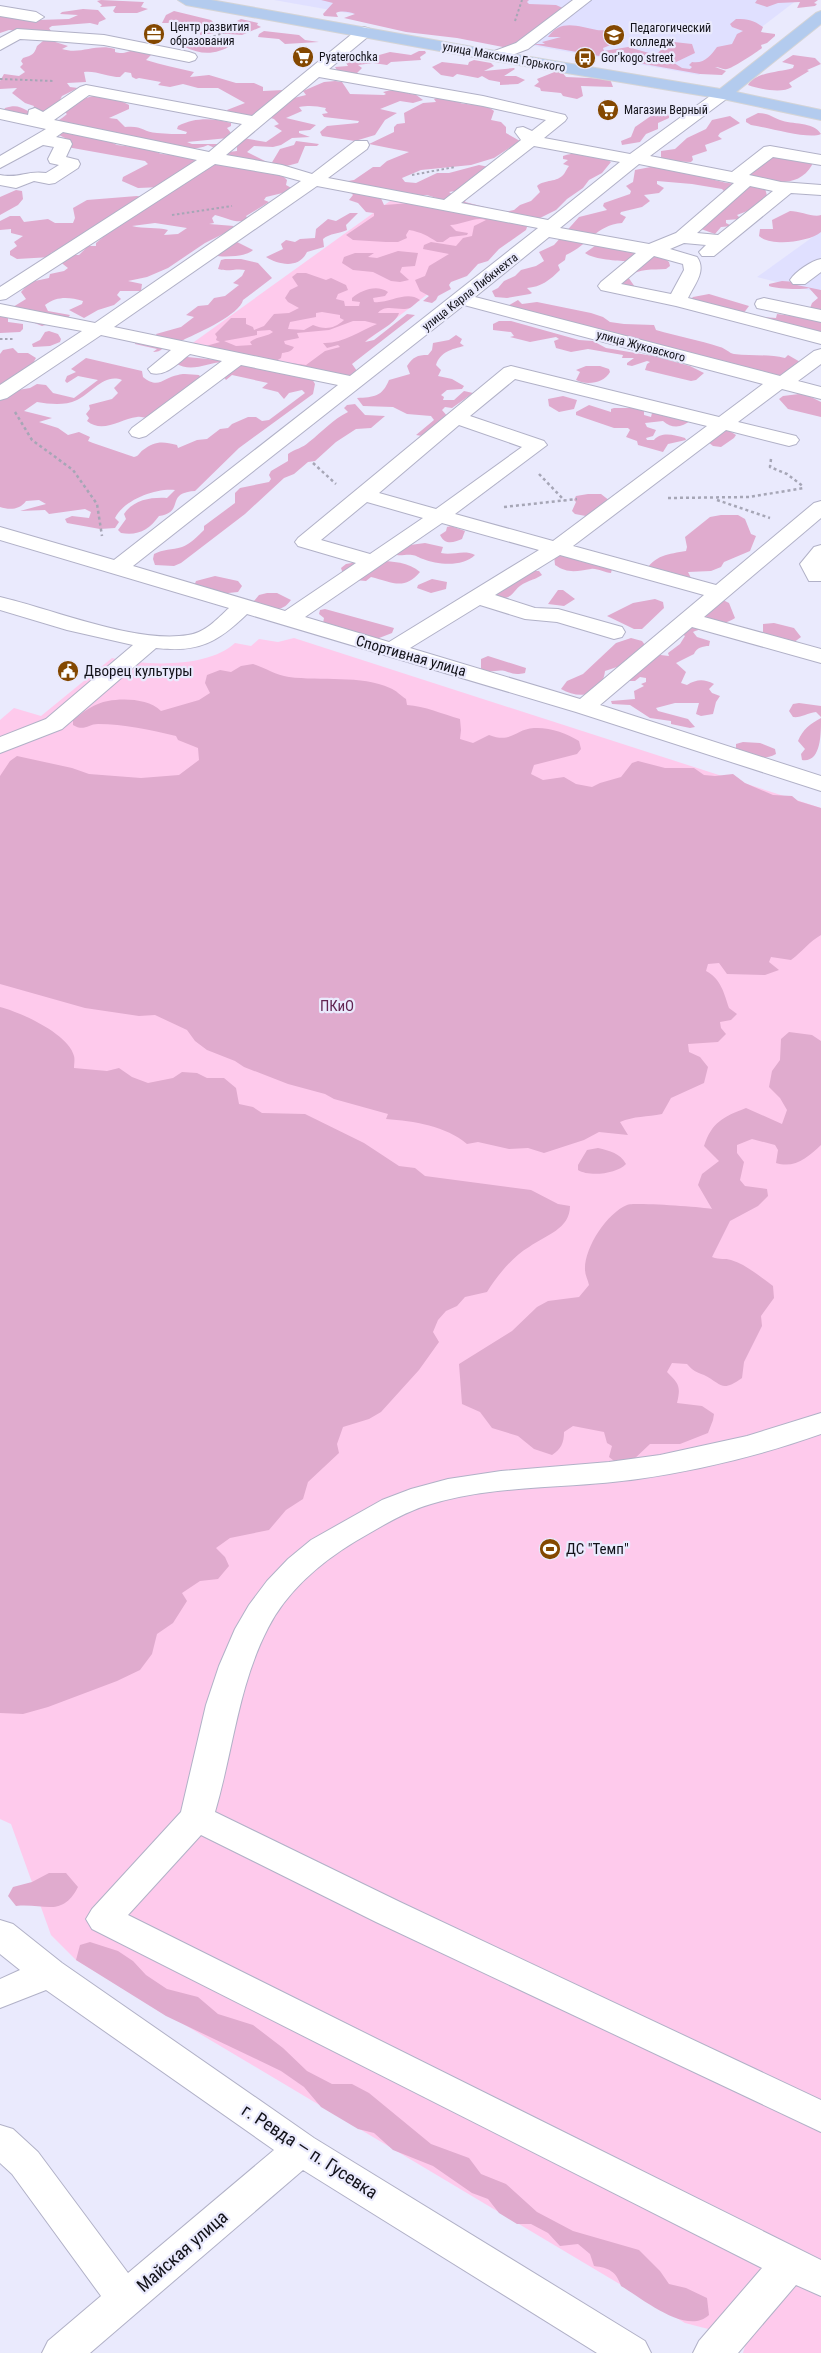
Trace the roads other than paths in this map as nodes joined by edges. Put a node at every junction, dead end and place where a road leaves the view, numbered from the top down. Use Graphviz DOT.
graph roads {
  1 [pos="186,0"];
  2 [pos="583,0"];
  3 [pos="0,11"];
  4 [pos="821,16"];
  5 [pos="36,17"];
  6 [pos="101,26"];
  7 [pos="364,32"];
  8 [pos="80,38"];
  9 [pos="0,45"];
  10 [pos="495,56"];
  11 [pos="189,57"];
  12 [pos="318,72"];
  13 [pos="518,91"];
  14 [pos="723,94"];
  15 [pos="13,100"];
  16 [pos="499,104"];
  17 [pos="0,114"];
  18 [pos="821,115"];
  19 [pos="256,122"];
  20 [pos="40,130"];
  21 [pos="531,140"];
  22 [pos="361,145"];
  23 [pos="212,158"];
  24 [pos="635,159"];
  25 [pos="821,160"];
  26 [pos="0,163"];
  27 [pos="821,173"];
  28 [pos="741,179"];
  29 [pos="0,180"];
  30 [pos="314,180"];
  31 [pos="794,188"];
  32 [pos="821,190"];
  33 [pos="448,206"];
  34 [pos="549,228"];
  35 [pos="682,237"];
  36 [pos="722,241"];
  37 [pos="651,250"];
  38 [pos="821,264"];
  39 [pos="692,265"];
  40 [pos="799,280"];
  41 [pos="685,284"];
  42 [pos="703,289"];
  43 [pos="0,295"];
  44 [pos="461,299"];
  45 [pos="747,300"];
  46 [pos="677,301"];
  47 [pos="0,310"];
  48 [pos="821,316"];
  49 [pos="98,328"];
  50 [pos="821,338"];
  51 [pos="187,347"];
  52 [pos="821,355"];
  53 [pos="238,358"];
  54 [pos="158,369"];
  55 [pos="781,382"];
  56 [pos="354,383"];
  57 [pos="6,390"];
  58 [pos="821,393"];
  59 [pos="456,418"];
  60 [pos="724,423"];
  61 [pos="140,432"];
  62 [pos="789,440"];
  63 [pos="364,495"];
  64 [pos="821,507"];
  65 [pos="439,516"];
  66 [pos="0,533"];
  67 [pos="558,548"];
  68 [pos="821,551"];
  69 [pos="373,561"];
  70 [pos="118,567"];
  71 [pos="814,582"];
  72 [pos="718,592"];
  73 [pos="478,597"];
  74 [pos="0,603"];
  75 [pos="243,606"];
  76 [pos="287,619"];
  77 [pos="687,619"];
  78 [pos="614,632"];
  79 [pos="151,641"];
  80 [pos="391,650"];
  81 [pos="821,656"];
  82 [pos="584,707"];
  83 [pos="0,746"];
  84 [pos="816,776"];
  85 [pos="821,1423"];
  86 [pos="196,1818"];
  87 [pos="0,1934"];
  88 [pos="49,1973"];
  89 [pos="0,1994"];
  90 [pos="821,2118"];
  91 [pos="0,2140"];
  92 [pos="301,2148"];
  93 [pos="806,2271"];
  94 [pos="125,2299"];
  95 [pos="62,2353"];
  96 [pos="631,2353"];
  97 [pos="713,2353"];
  1 -- 7 [label="main road, улица Максима Горького"];
  2 -- 10 [label="street"];
  3 -- 5 [label="street"];
  4 -- 14 [label="main road, улица Карла Либкнехта"];
  6 -- 8 [label="street"];
  7 -- 10 [label="main road, улица Максима Горького"];
  7 -- 12 [label="street"];
  8 -- 9 [label="street"];
  8 -- 11 [label="street"];
  10 -- 14 [label="main road, улица Максима Горького"];
  12 -- 16 [label="street"];
  12 -- 19 [label="street"];
  13 -- 16 [label="street"];
  14 -- 18 [label="main road, улица Максима Горького"];
  14 -- 24 [label="street, улица Карла Либкнехта"];
  15 -- 20 [label="street"];
  16 -- 21 [label="street"];
  16 -- 21 [label="street"];
  17 -- 20 [label="street"];
  19 -- 20 [label="street"];
  19 -- 23 [label="street"];
  20 -- 23 [label="street"];
  20 -- 26 [label="street"];
  20 -- 29 [label="street"];
  21 -- 24 [label="street"];
  21 -- 33 [label="street"];
  22 -- 30 [label="street"];
  23 -- 30 [label="street"];
  23 -- 43 [label="street"];
  24 -- 28 [label="street"];
  24 -- 34 [label="street, улица Карла Либкнехта"];
  25 -- 28 [label="street"];
  27 -- 31 [label="street"];
  28 -- 31 [label="street"];
  28 -- 35 [label="street"];
  30 -- 33 [label="street"];
  30 -- 49 [label="street"];
  31 -- 32 [label="street"];
  31 -- 36 [label="street"];
  33 -- 34 [label="street"];
  34 -- 37 [label="street"];
  34 -- 44 [label="street, улица Карла Либкнехта"];
  35 -- 36 [label="street"];
  35 -- 37 [label="street"];
  36 -- 39 [label="street"];
  37 -- 39 [label="street"];
  37 -- 46 [label="street"];
  38 -- 40 [label="street"];
  39 -- 41 [label="street"];
  41 -- 42 [label="street"];
  41 -- 46 [label="street"];
  44 -- 55 [label="street, улица Жуковского"];
  44 -- 56 [label="street, улица Карла Либкнехта"];
  45 -- 48 [label="street"];
  46 -- 50 [label="street"];
  47 -- 49 [label="street"];
  49 -- 51 [label="street"];
  49 -- 57 [label="street"];
  51 -- 53 [label="street"];
  51 -- 54 [label="street"];
  52 -- 55 [label="street"];
  53 -- 56 [label="street"];
  53 -- 61 [label="street"];
  55 -- 58 [label="street, улица Жуковского"];
  55 -- 60 [label="street"];
  56 -- 70 [label="street, улица Карла Либкнехта"];
  59 -- 60 [label="street"];
  59 -- 63 [label="street"];
  59 -- 65 [label="street"];
  60 -- 62 [label="street"];
  60 -- 67 [label="street"];
  63 -- 65 [label="street"];
  63 -- 69 [label="street"];
  64 -- 72 [label="street"];
  65 -- 67 [label="street"];
  65 -- 69 [label="street"];
  66 -- 70 [label="street, Спортивная улица"];
  67 -- 72 [label="street"];
  67 -- 73 [label="street"];
  68 -- 71 [label="street"];
  69 -- 76 [label="street"];
  70 -- 75 [label="street, Спортивная улица"];
  72 -- 77 [label="street"];
  73 -- 78 [label="street"];
  73 -- 80 [label="street"];
  74 -- 79 [label="street"];
  75 -- 76 [label="street, Спортивная улица"];
  75 -- 79 [label="street"];
  76 -- 80 [label="street, Спортивная улица"];
  77 -- 81 [label="street"];
  77 -- 82 [label="street"];
  79 -- 83 [label="street"];
  80 -- 82 [label="street, Спортивная улица"];
  82 -- 84 [label="street, Спортивная улица"];
  85 -- 86 [label="street"];
  86 -- 90 [label="street"];
  86 -- 93 [label="street"];
  87 -- 88 [label="street, г. Ревда — п. Гусевка"];
  88 -- 89 [label="street"];
  88 -- 92 [label="street, г. Ревда — п. Гусевка"];
  91 -- 94 [label="street"];
  92 -- 94 [label="street, Майская улица"];
  92 -- 96 [label="street, г. Ревда — п. Гусевка"];
  93 -- 97 [label="street"];
  94 -- 95 [label="street, Майская улица"];
}
